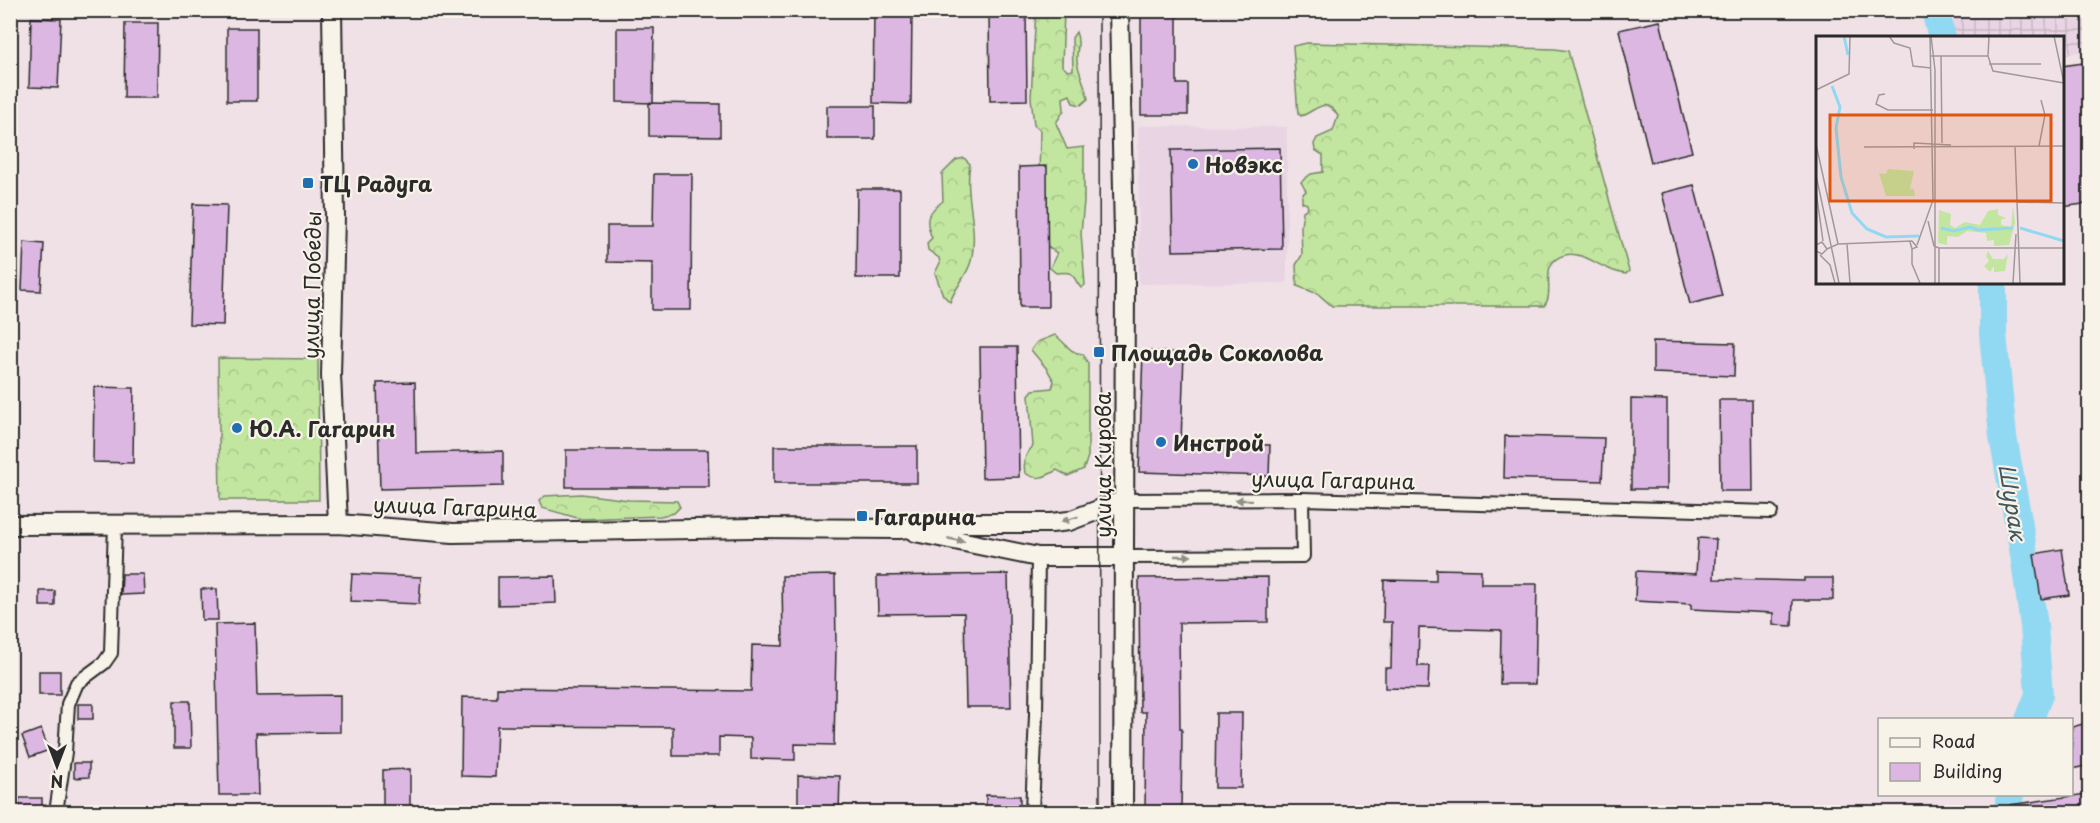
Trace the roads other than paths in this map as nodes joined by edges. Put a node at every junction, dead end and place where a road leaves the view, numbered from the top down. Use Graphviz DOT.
graph roads {
  1 [pos="332,10"];
  2 [pos="1119,10"];
  3 [pos="1125,500"];
  4 [pos="1302,500"];
  5 [pos="1771,512"];
  6 [pos="115,524"];
  7 [pos="338,524"];
  8 [pos="10,525"];
  9 [pos="899,529"];
  10 [pos="1125,556"];
  11 [pos="1038,557"];
  12 [pos="56,813"];
  13 [pos="1032,813"];
  14 [pos="1123,813"];
  1 -- 7 [label="street, улица Победы"];
  2 -- 3 [label="street, улица Кирова"];
  4 -- 3 [label="street, улица Гагарина, one-way"];
  3 -- 9 [label="street, улица Гагарина, one-way"];
  3 -- 10 [label="street, улица Кирова"];
  4 -- 5 [label="street, улица Гагарина"];
  10 -- 4 [label="street, улица Гагарина, one-way"];
  6 -- 7 [label="street, улица Гагарина"];
  6 -- 8 [label="street, улица Гагарина"];
  6 -- 12 [label="street"];
  7 -- 9 [label="street, улица Гагарина"];
  9 -- 11 [label="street, улица Гагарина, one-way"];
  10 -- 11 [label="street, улица Гагарина"];
  10 -- 14 [label="street, улица Кирова"];
  11 -- 13 [label="street"];
}
